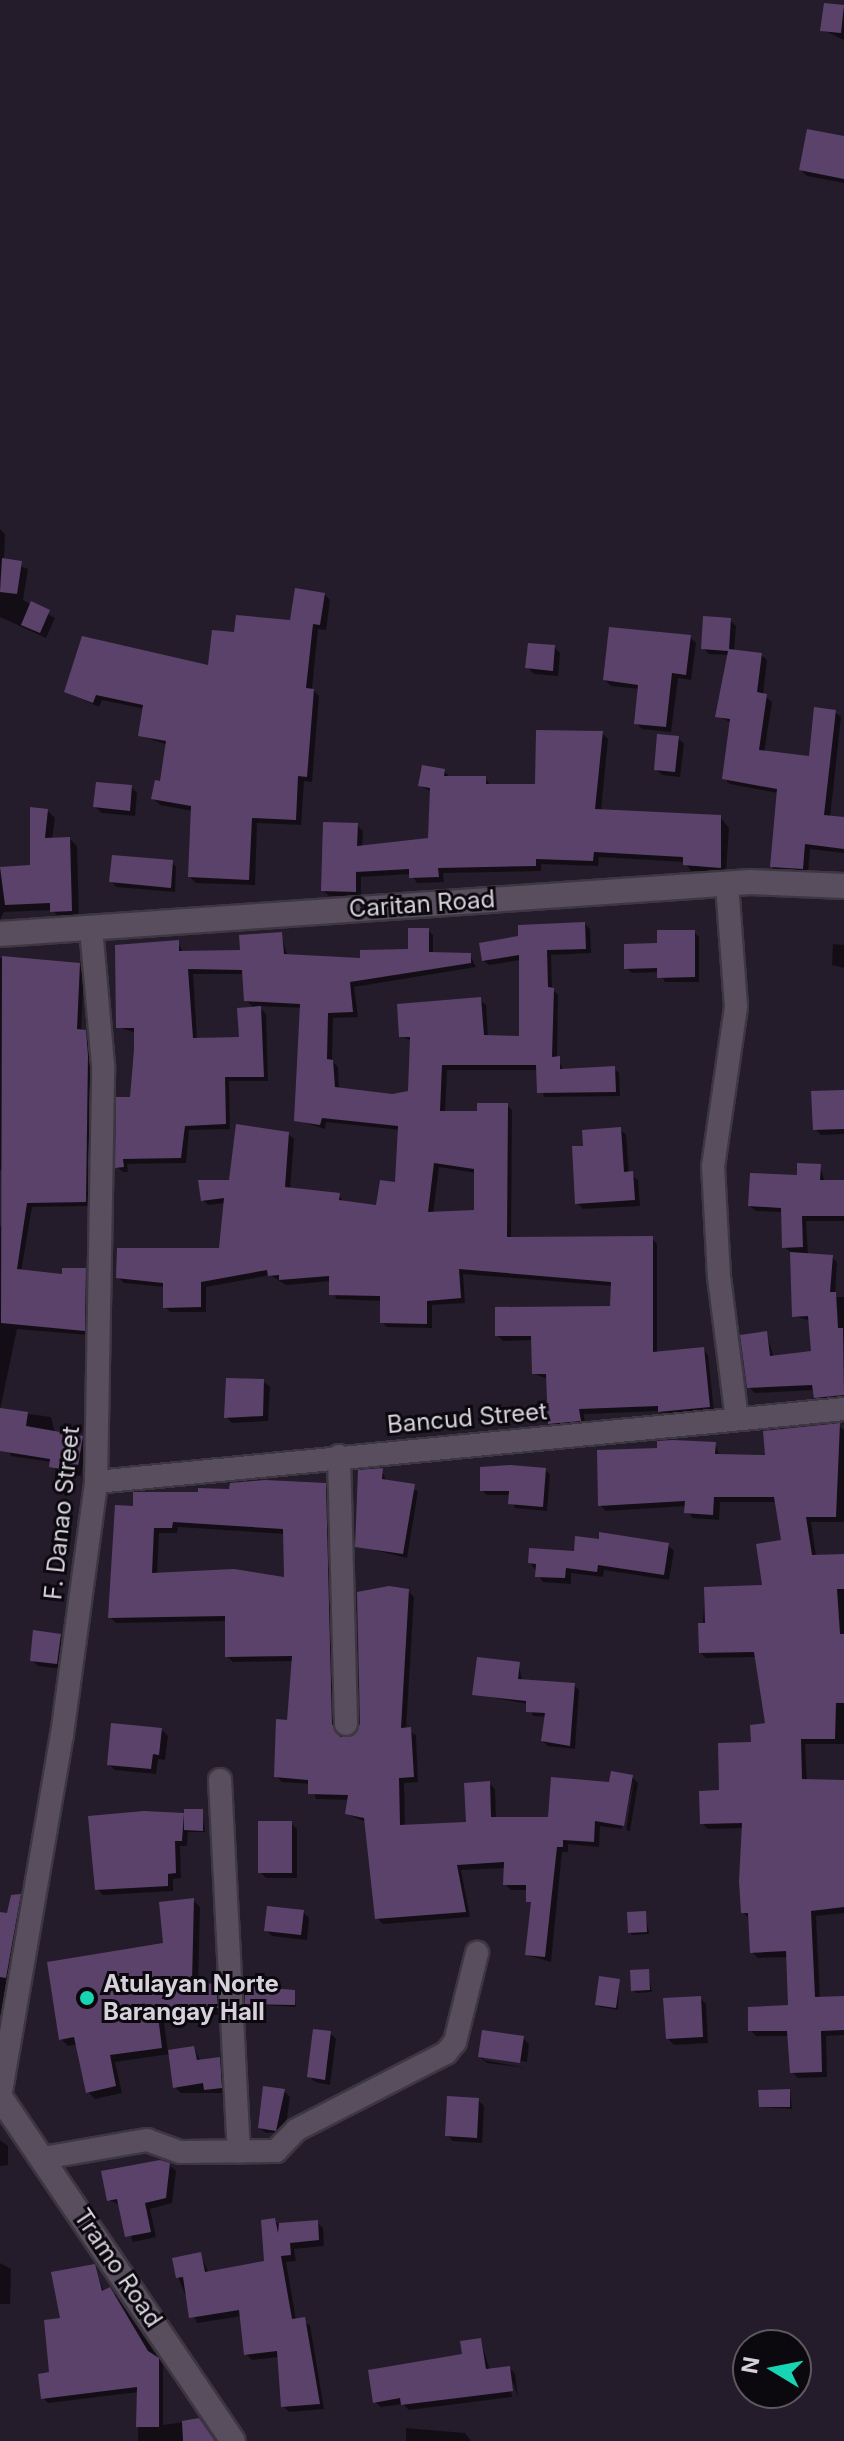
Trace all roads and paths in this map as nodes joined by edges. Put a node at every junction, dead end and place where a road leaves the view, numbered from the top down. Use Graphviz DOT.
graph roads {
  1 [pos="727,884"];
  2 [pos="844,886"];
  3 [pos="91,928"];
  4 [pos="0,934"];
  5 [pos="844,1409"];
  6 [pos="737,1419"];
  7 [pos="339,1456"];
  8 [pos="96,1482"];
  9 [pos="346,1724"];
  10 [pos="220,1780"];
  11 [pos="477,1953"];
  12 [pos="0,2097"];
  13 [pos="239,2152"];
  14 [pos="43,2158"];
  15 [pos="233,2441"];
  1 -- 2 [label="main road, Caritan Road"];
  1 -- 3 [label="main road, Caritan Road"];
  1 -- 6 [label="street"];
  3 -- 4 [label="main road, Caritan Road"];
  3 -- 8 [label="street, F. Danao Street"];
  5 -- 6 [label="street, Bancud Street"];
  6 -- 7 [label="street, Bancud Street"];
  7 -- 8 [label="street, Bancud Street"];
  7 -- 9 [label="street"];
  8 -- 12 [label="street, F. Danao Street"];
  10 -- 13 [label="street"];
  11 -- 13 [label="street"];
  12 -- 14 [label="main road, Tramo Road"];
  13 -- 14 [label="street"];
  14 -- 15 [label="main road, Tramo Road"];
}
